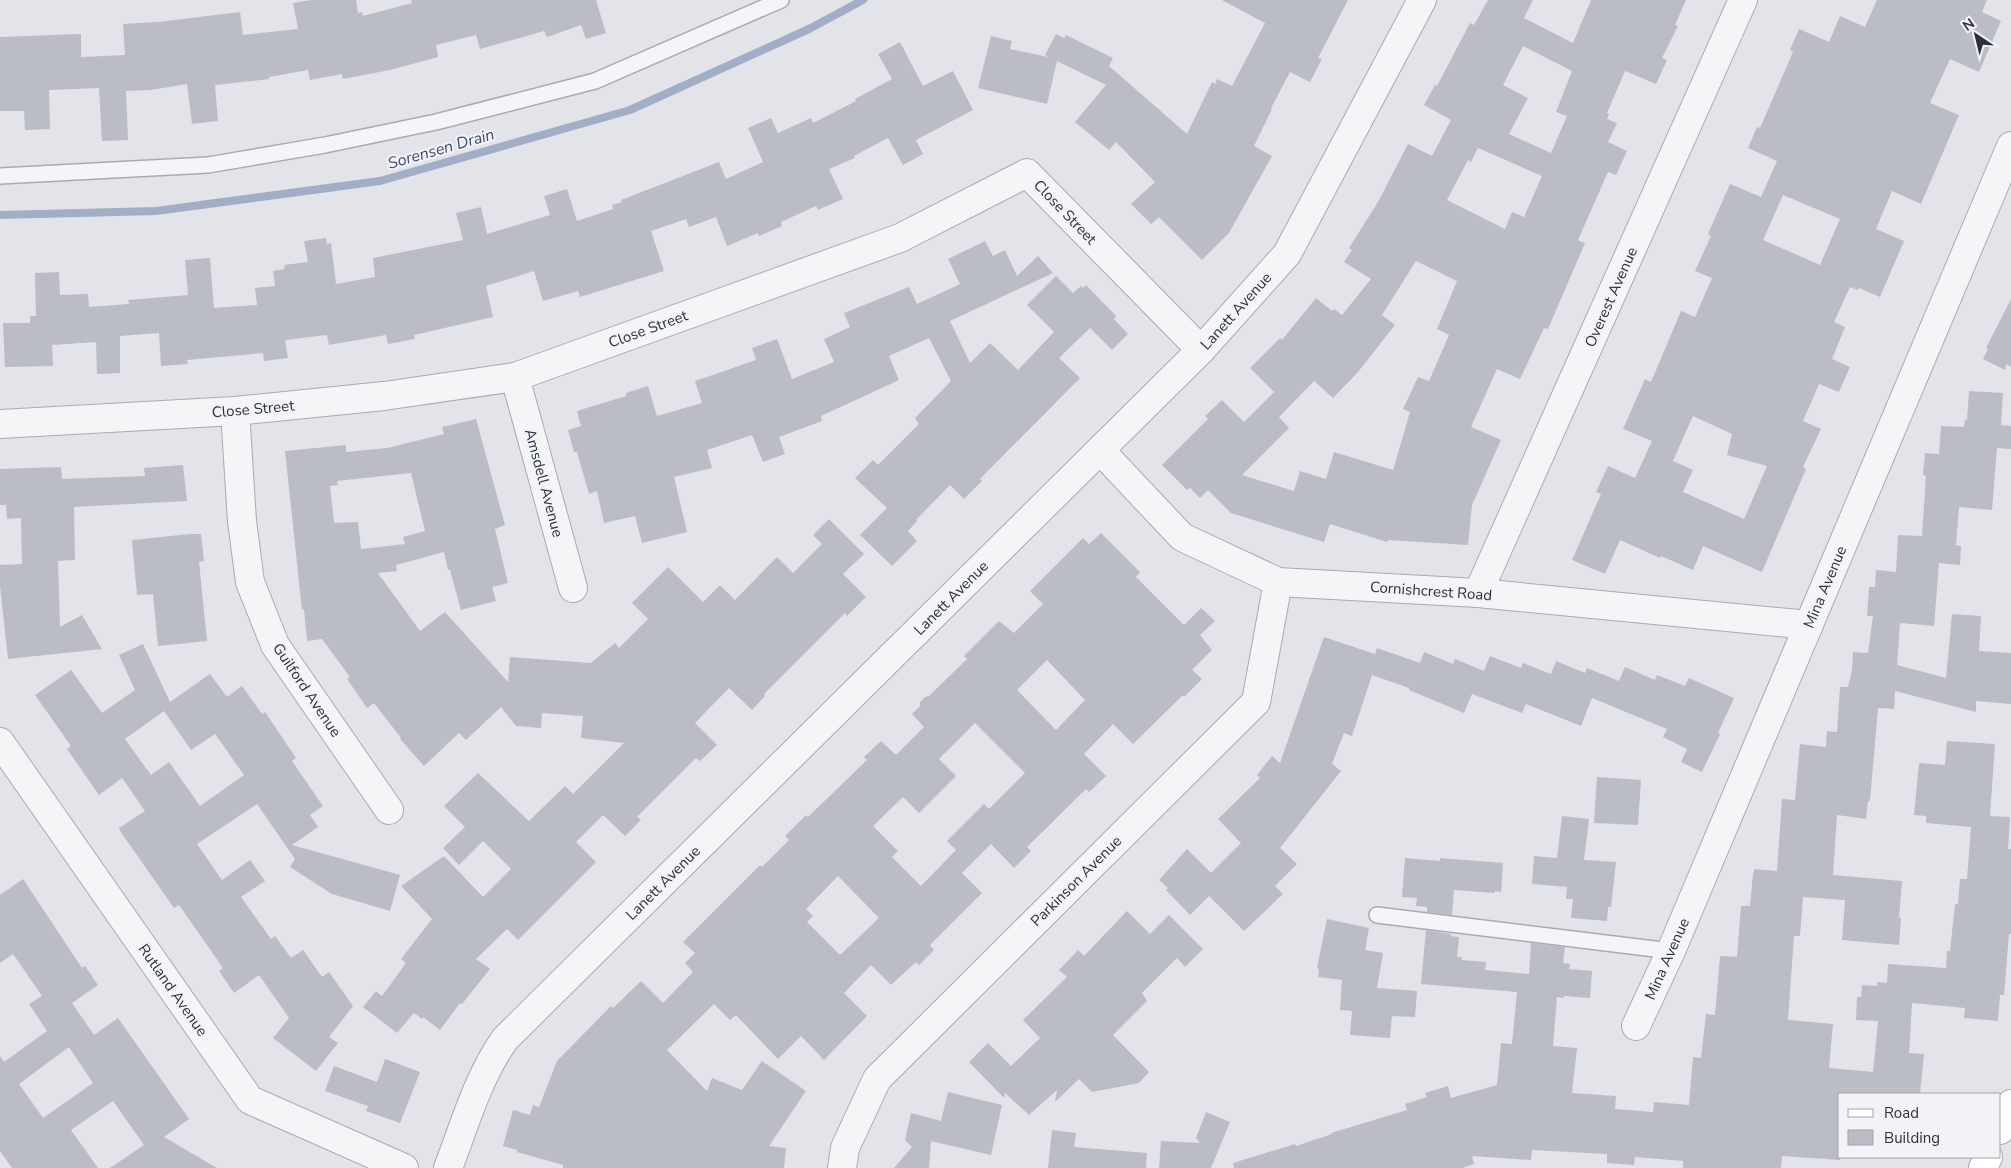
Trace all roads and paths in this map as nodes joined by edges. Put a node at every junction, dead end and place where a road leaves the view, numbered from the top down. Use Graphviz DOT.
graph roads {
  1 [pos="781,0"];
  2 [pos="1422,0"];
  3 [pos="1744,0"];
  4 [pos="2011,146"];
  5 [pos="0,176"];
  6 [pos="1201,350"];
  7 [pos="514,377"];
  8 [pos="235,411"];
  9 [pos="0,424"];
  10 [pos="1100,450"];
  11 [pos="1278,582"];
  12 [pos="573,588"];
  13 [pos="1478,593"];
  14 [pos="1809,626"];
  15 [pos="0,742"];
  16 [pos="389,810"];
  17 [pos="1377,915"];
  18 [pos="1671,951"];
  19 [pos="1636,1026"];
  20 [pos="2011,1104"];
  21 [pos="2001,1128"];
  22 [pos="404,1168"];
  23 [pos="448,1168"];
  24 [pos="842,1168"];
  1 -- 5 [label="lane"];
  2 -- 6 [label="street, Lanett Avenue"];
  3 -- 13 [label="street, Overest Avenue"];
  4 -- 14 [label="street, Mina Avenue"];
  6 -- 7 [label="street, Close Street"];
  6 -- 10 [label="street, Lanett Avenue"];
  7 -- 8 [label="street, Close Street"];
  7 -- 12 [label="street, Amsdell Avenue"];
  8 -- 9 [label="street, Close Street"];
  8 -- 16 [label="street, Guilford Avenue"];
  10 -- 11 [label="street, Cornishcrest Road"];
  10 -- 23 [label="street, Lanett Avenue"];
  11 -- 13 [label="street, Cornishcrest Road"];
  11 -- 24 [label="street, Parkinson Avenue"];
  13 -- 14 [label="street, Cornishcrest Road"];
  14 -- 18 [label="street, Mina Avenue"];
  15 -- 22 [label="street, Rutland Avenue"];
  17 -- 18 [label="lane"];
  18 -- 19 [label="street, Mina Avenue"];
  20 -- 21 [label="street"];
}
